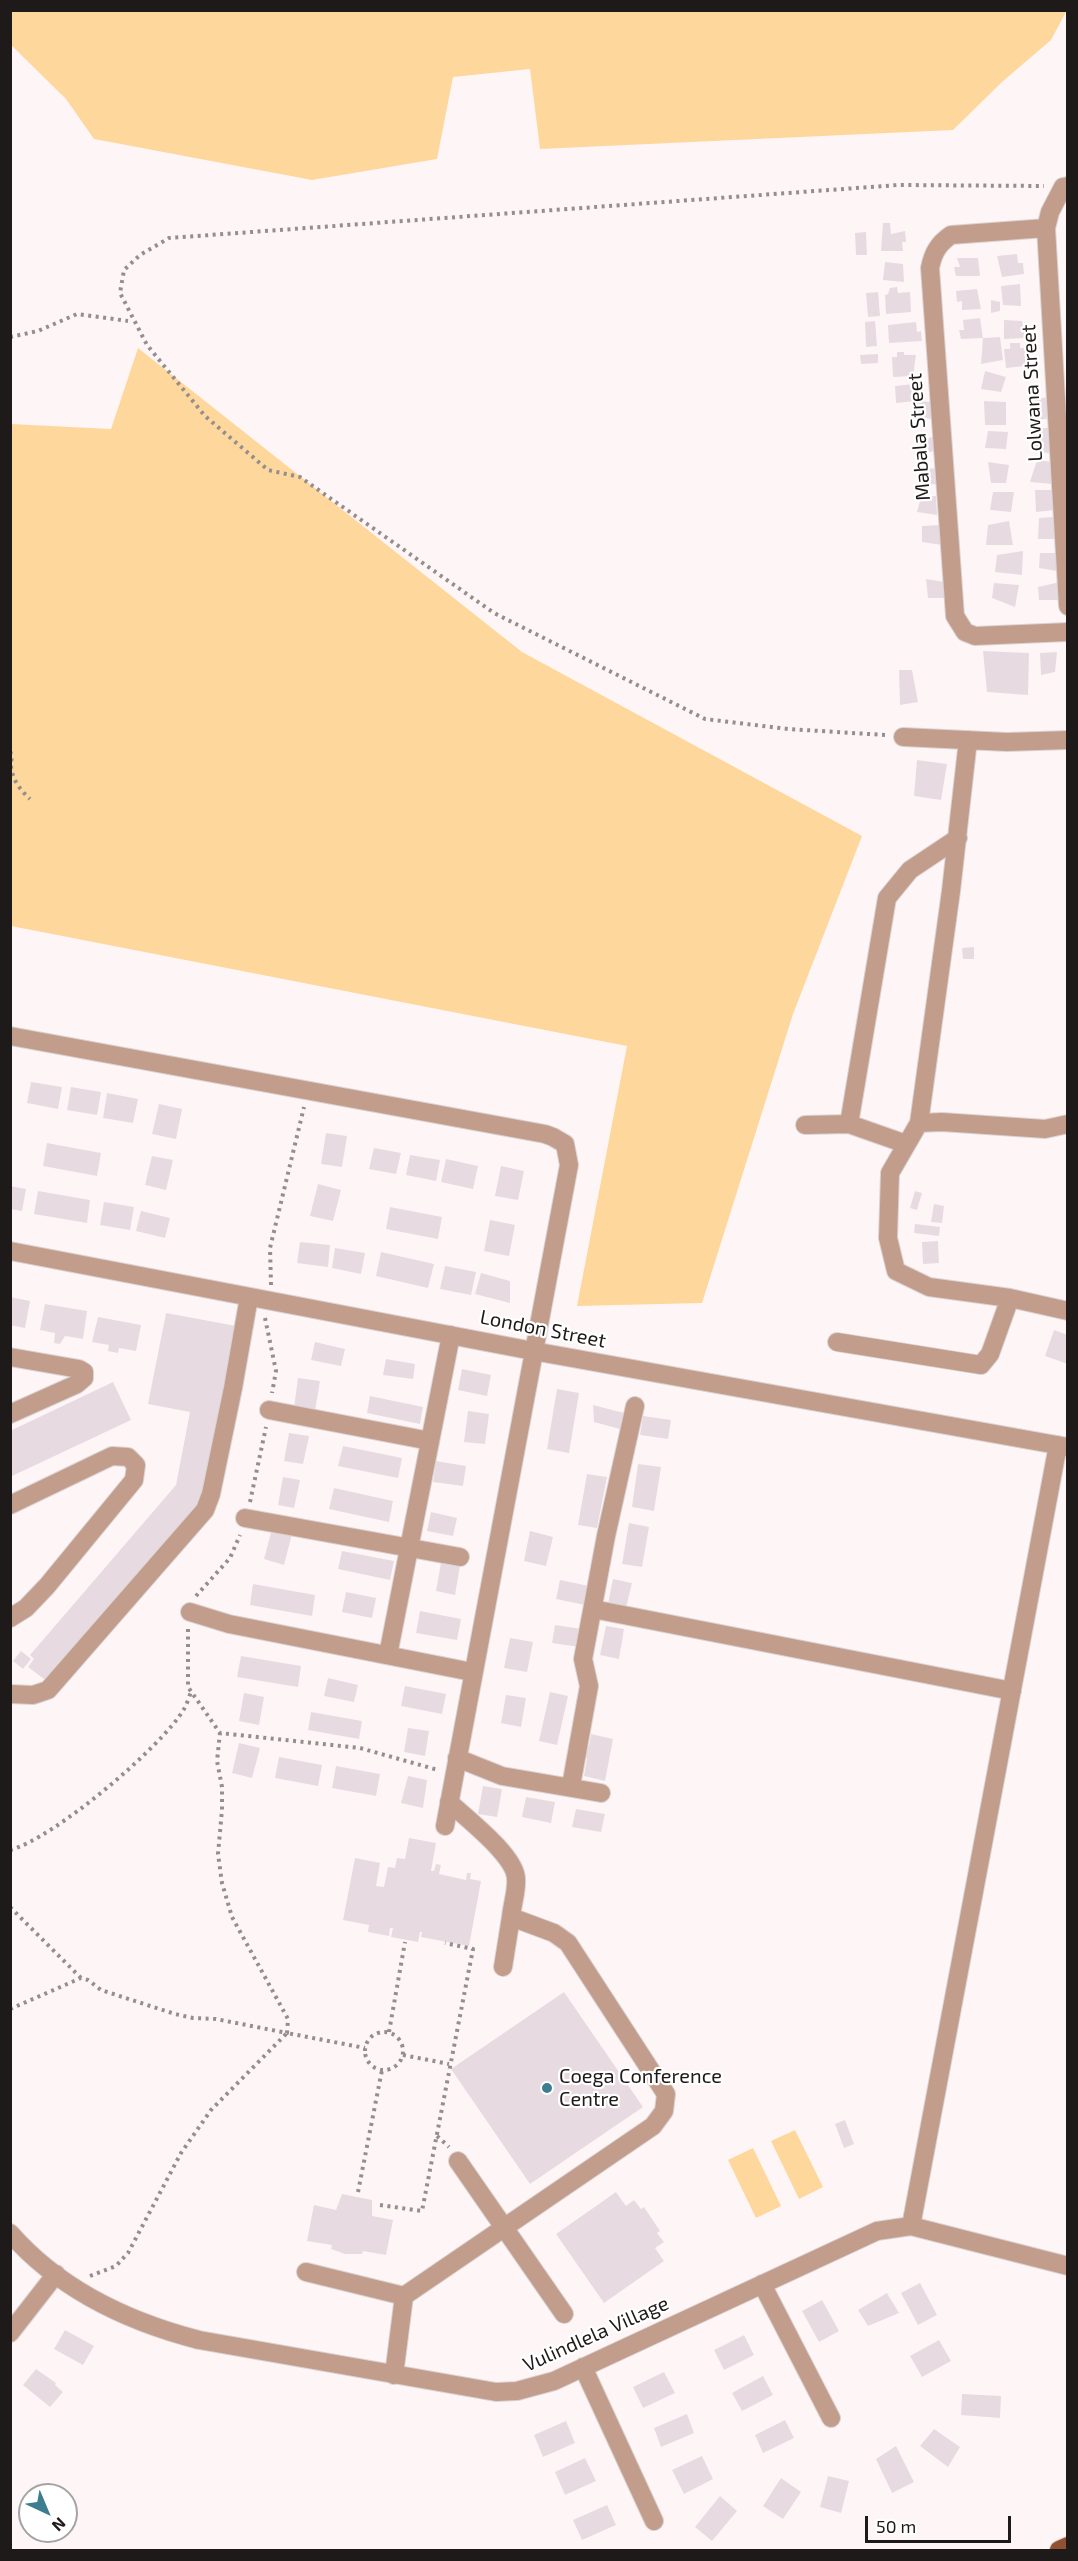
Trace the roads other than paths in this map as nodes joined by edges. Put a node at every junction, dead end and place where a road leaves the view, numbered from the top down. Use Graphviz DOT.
graph roads {
  1 [pos="1065,186"];
  2 [pos="1046,228"];
  3 [pos="1065,518"];
  4 [pos="1068,606"];
  5 [pos="1068,632"];
  6 [pos="903,737"];
  7 [pos="968,740"];
  8 [pos="1068,740"];
  9 [pos="957,838"];
  10 [pos="10,1036"];
  11 [pos="919,1123"];
  12 [pos="849,1124"];
  13 [pos="1068,1124"];
  14 [pos="805,1125"];
  15 [pos="906,1144"];
  16 [pos="10,1251"];
  17 [pos="249,1297"];
  18 [pos="1010,1298"];
  19 [pos="1068,1311"];
  20 [pos="451,1335"];
  21 [pos="837,1342"];
  22 [pos="532,1351"];
  23 [pos="10,1357"];
  24 [pos="636,1406"];
  25 [pos="269,1410"];
  26 [pos="10,1414"];
  27 [pos="429,1441"];
  28 [pos="1063,1446"];
  29 [pos="10,1506"];
  30 [pos="245,1518"];
  31 [pos="408,1548"];
  32 [pos="459,1557"];
  33 [pos="592,1609"];
  34 [pos="190,1612"];
  35 [pos="10,1618"];
  36 [pos="388,1656"];
  37 [pos="472,1672"];
  38 [pos="1012,1691"];
  39 [pos="10,1694"];
  40 [pos="457,1758"];
  41 [pos="571,1786"];
  42 [pos="601,1793"];
  43 [pos="449,1802"];
  44 [pos="445,1826"];
  45 [pos="511,1917"];
  46 [pos="503,1966"];
  47 [pos="458,2161"];
  48 [pos="506,2226"];
  49 [pos="911,2226"];
  50 [pos="10,2233"];
  51 [pos="1068,2266"];
  52 [pos="306,2272"];
  53 [pos="56,2274"];
  54 [pos="762,2284"];
  55 [pos="404,2296"];
  56 [pos="564,2314"];
  57 [pos="10,2333"];
  58 [pos="583,2367"];
  59 [pos="394,2375"];
  60 [pos="831,2418"];
  61 [pos="654,2521"];
  62 [pos="1068,2546"];
  63 [pos="1059,2550"];
  1 -- 2 [label="street, Lolwana Street"];
  2 -- 3 [label="street, Lolwana Street"];
  2 -- 5 [label="street, Mabala Street"];
  3 -- 4 [label="street, Lolwana Street"];
  6 -- 7 [label="street"];
  7 -- 8 [label="street"];
  7 -- 9 [label="street"];
  9 -- 11 [label="street"];
  9 -- 12 [label="street"];
  10 -- 22 [label="street"];
  11 -- 13 [label="street"];
  11 -- 15 [label="street"];
  12 -- 14 [label="street"];
  12 -- 15 [label="street"];
  15 -- 18 [label="street"];
  16 -- 17 [label="street, London Street"];
  17 -- 20 [label="street, London Street"];
  17 -- 39 [label="street"];
  18 -- 19 [label="street"];
  18 -- 21 [label="street"];
  20 -- 22 [label="street, London Street"];
  20 -- 27 [label="street"];
  22 -- 28 [label="street, London Street"];
  22 -- 37 [label="street"];
  23 -- 26 [label="street"];
  24 -- 33 [label="street"];
  25 -- 27 [label="street"];
  27 -- 31 [label="street"];
  28 -- 38 [label="street"];
  29 -- 35 [label="street"];
  30 -- 31 [label="street"];
  31 -- 32 [label="street"];
  31 -- 36 [label="street"];
  33 -- 38 [label="street"];
  33 -- 41 [label="street"];
  34 -- 36 [label="street"];
  36 -- 37 [label="street"];
  37 -- 40 [label="street"];
  38 -- 49 [label="street"];
  40 -- 41 [label="street"];
  40 -- 43 [label="street"];
  41 -- 42 [label="street"];
  43 -- 44 [label="street"];
  43 -- 45 [label="street"];
  45 -- 46 [label="street"];
  45 -- 48 [label="street"];
  47 -- 48 [label="street"];
  48 -- 55 [label="street"];
  48 -- 56 [label="street"];
  49 -- 51 [label="street, Vulindlela Village"];
  49 -- 54 [label="street, Vulindlela Village"];
  50 -- 53 [label="street, Vulindlela Village"];
  52 -- 55 [label="street"];
  53 -- 57 [label="street"];
  53 -- 59 [label="street, Vulindlela Village"];
  54 -- 58 [label="street, Vulindlela Village"];
  54 -- 60 [label="street"];
  55 -- 59 [label="street"];
  58 -- 59 [label="street, Vulindlela Village"];
  58 -- 61 [label="street"];
  62 -- 63 [label="main road"];
}
